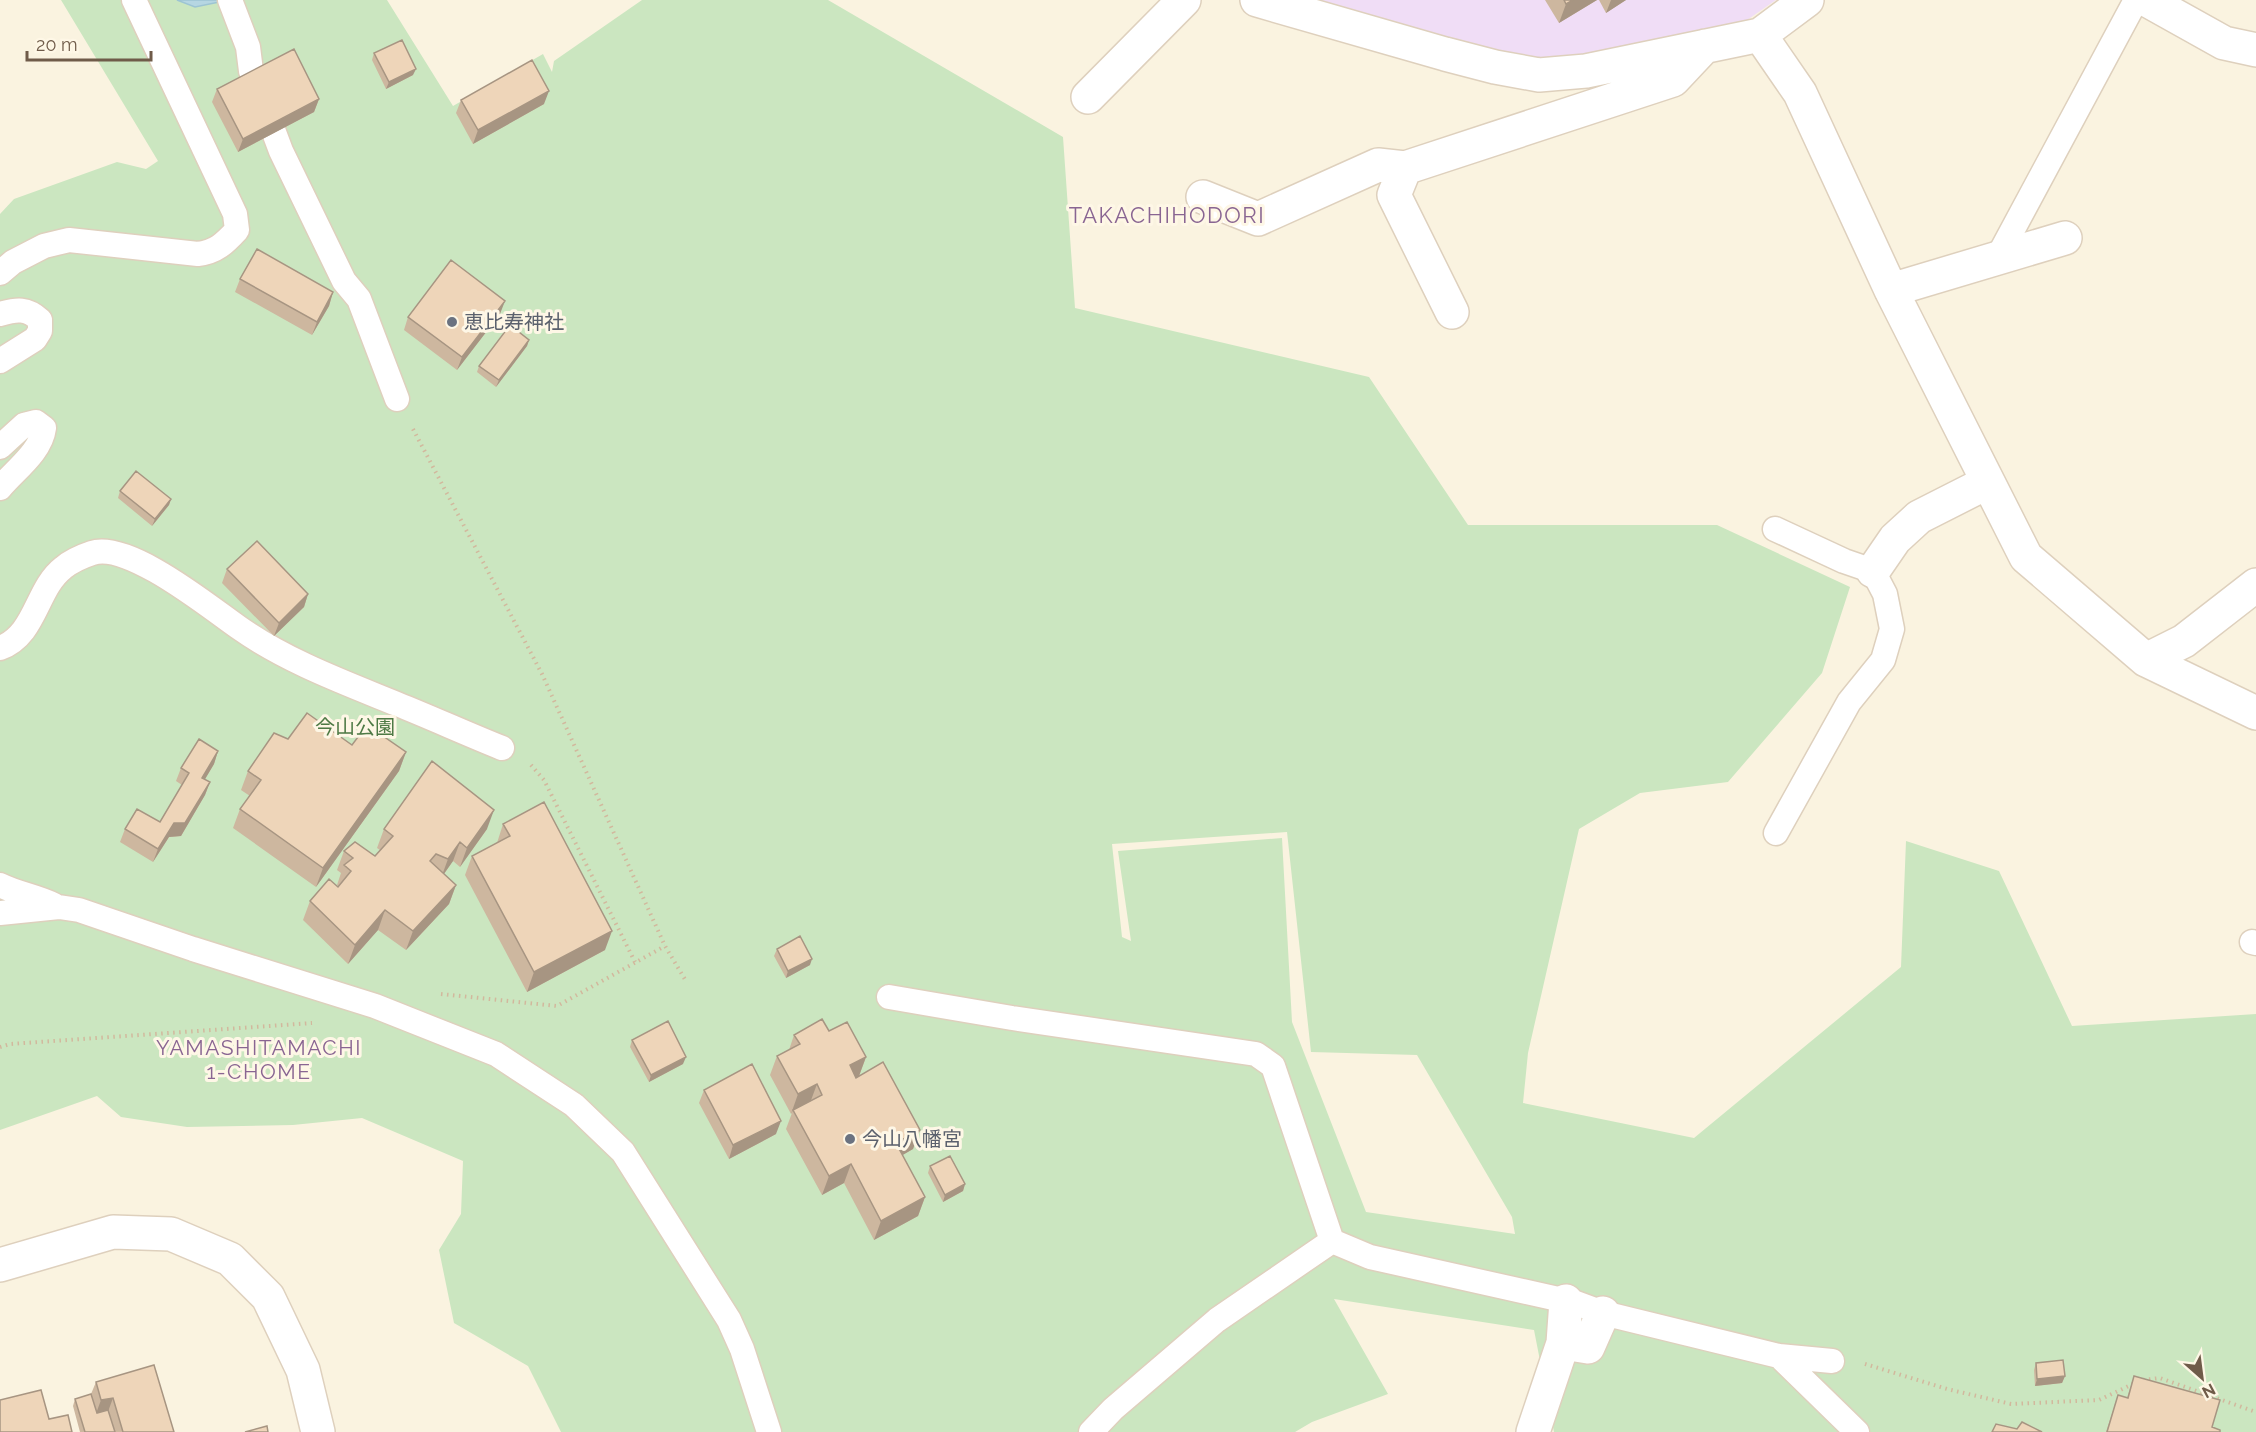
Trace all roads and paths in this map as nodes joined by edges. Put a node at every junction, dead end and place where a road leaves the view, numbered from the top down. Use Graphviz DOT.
graph roads {
  1 [pos="134,0"];
  2 [pos="1184,0"];
  3 [pos="1257,0"];
  4 [pos="1807,0"];
  5 [pos="2136,0"];
  6 [pos="2147,0"];
  7 [pos="232,3"];
  8 [pos="1760,35"];
  9 [pos="1705,46"];
  10 [pos="2256,50"];
  11 [pos="1088,97"];
  12 [pos="1406,168"];
  13 [pos="1203,197"];
  14 [pos="2065,238"];
  15 [pos="1998,257"];
  16 [pos="0,273"];
  17 [pos="1891,291"];
  18 [pos="1452,312"];
  19 [pos="0,314"];
  20 [pos="0,361"];
  21 [pos="397,399"];
  22 [pos="0,447"];
  23 [pos="1988,482"];
  24 [pos="0,488"];
  25 [pos="1774,529"];
  26 [pos="1873,571"];
  27 [pos="2256,585"];
  28 [pos="0,648"];
  29 [pos="2146,660"];
  30 [pos="2256,713"];
  31 [pos="502,748"];
  32 [pos="1776,833"];
  33 [pos="0,885"];
  34 [pos="59,907"];
  35 [pos="0,913"];
  36 [pos="665,946"];
  37 [pos="635,963"];
  38 [pos="686,981"];
  39 [pos="431,993"];
  40 [pos="889,996"];
  41 [pos="318,1023"];
  42 [pos="0,1047"];
  43 [pos="1332,1241"];
  44 [pos="0,1265"];
  45 [pos="1566,1300"];
  46 [pos="1603,1313"];
  47 [pos="1563,1343"];
  48 [pos="1779,1356"];
  49 [pos="1832,1361"];
  50 [pos="2256,1412"];
  51 [pos="318,1432"];
  52 [pos="769,1432"];
  53 [pos="1090,1432"];
  54 [pos="1533,1432"];
  55 [pos="1857,1432"];
  1 -- 16 [label="lane"];
  2 -- 11 [label="street"];
  3 -- 9 [label="street"];
  4 -- 8 [label="street"];
  5 -- 15 [label="lane"];
  6 -- 10 [label="street"];
  7 -- 21 [label="lane"];
  8 -- 9 [label="street"];
  8 -- 17 [label="street"];
  9 -- 12 [label="street"];
  12 -- 13 [label="street"];
  12 -- 18 [label="street"];
  14 -- 15 [label="street"];
  15 -- 17 [label="street"];
  17 -- 23 [label="street"];
  19 -- 20 [label="lane"];
  21 -- 36 [label="path"];
  22 -- 24 [label="lane"];
  23 -- 26 [label="street"];
  23 -- 29 [label="street"];
  25 -- 26 [label="lane"];
  26 -- 32 [label="lane"];
  27 -- 29 [label="street"];
  28 -- 31 [label="lane"];
  29 -- 30 [label="street"];
  31 -- 37 [label="path"];
  33 -- 34 [label="lane"];
  34 -- 35 [label="lane"];
  34 -- 52 [label="lane"];
  36 -- 37 [label="path"];
  36 -- 38 [label="path"];
  37 -- 39 [label="path"];
  40 -- 43 [label="lane"];
  41 -- 42 [label="path"];
  43 -- 45 [label="lane"];
  43 -- 53 [label="lane"];
  44 -- 51 [label="street"];
  45 -- 46 [label="lane"];
  45 -- 47 [label="street"];
  46 -- 47 [label="street"];
  46 -- 48 [label="lane"];
  47 -- 54 [label="street"];
  48 -- 49 [label="lane"];
  48 -- 55 [label="lane"];
  49 -- 50 [label="path"];
}
